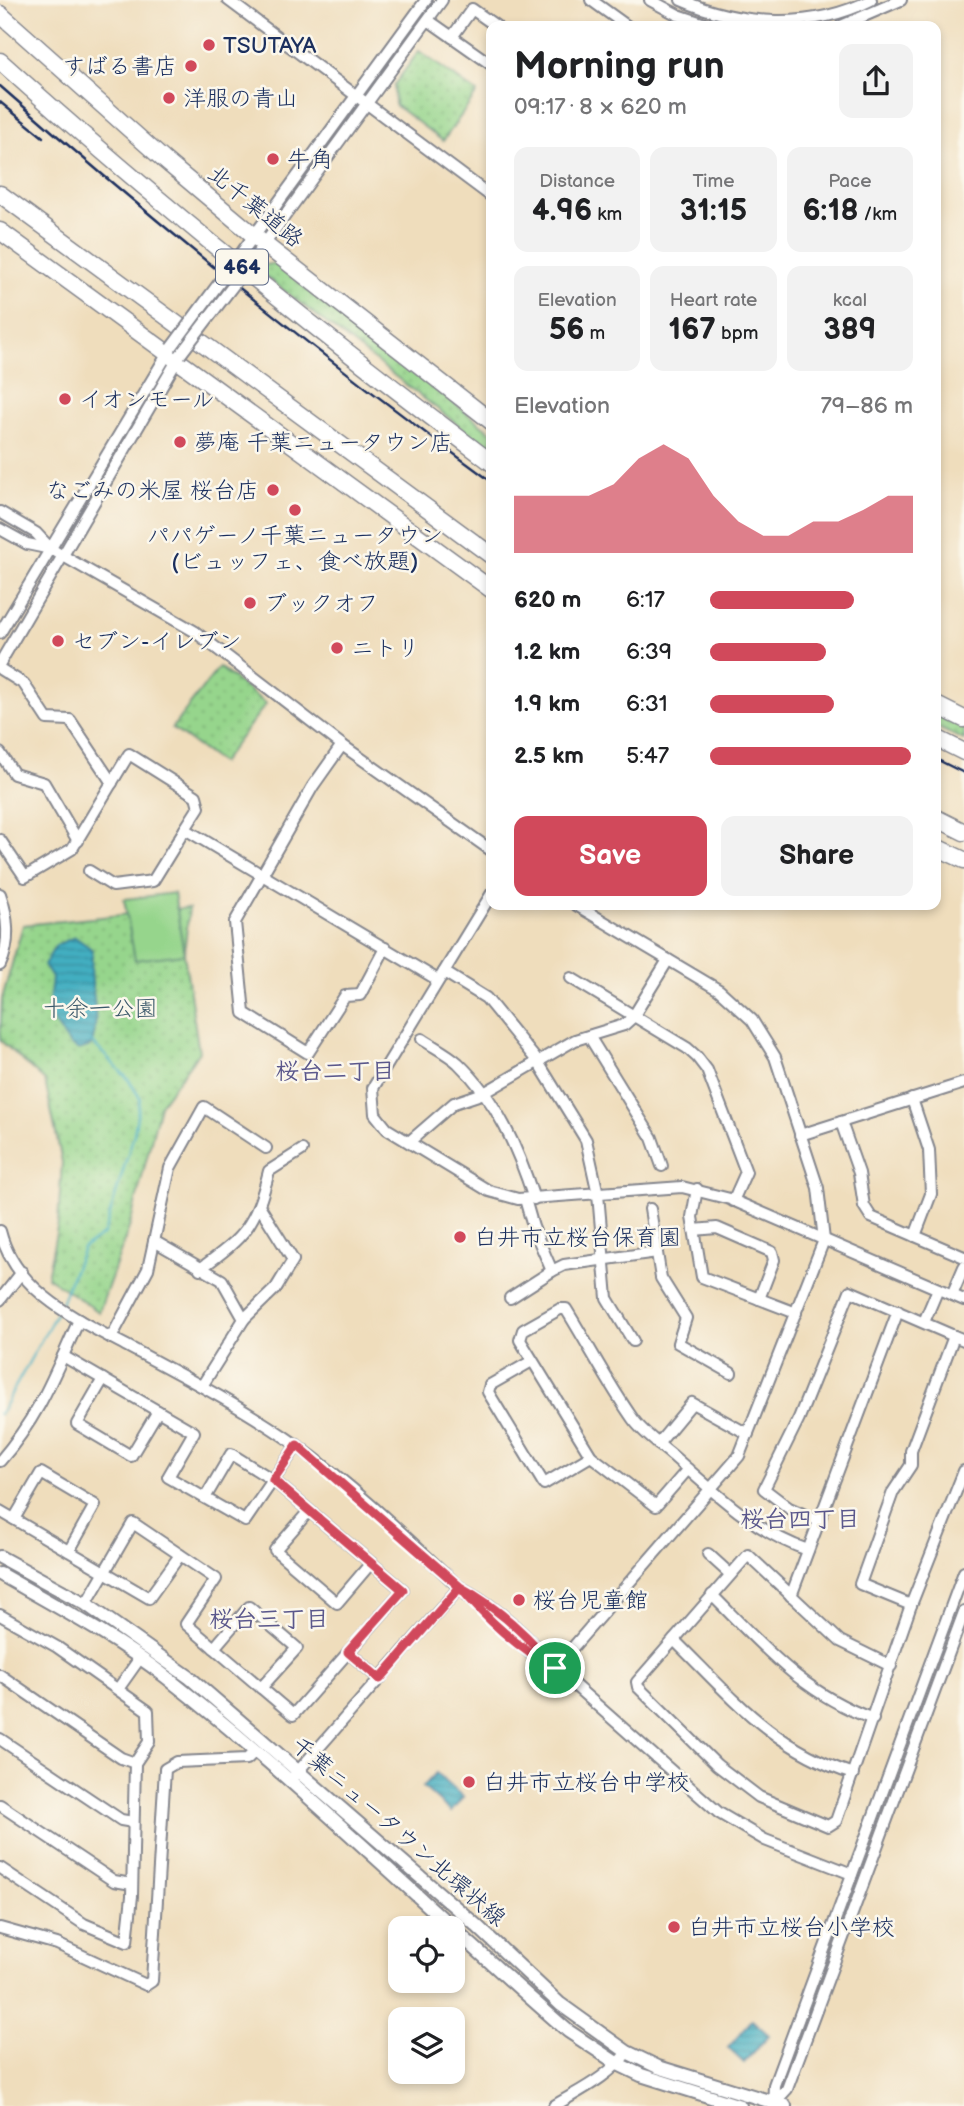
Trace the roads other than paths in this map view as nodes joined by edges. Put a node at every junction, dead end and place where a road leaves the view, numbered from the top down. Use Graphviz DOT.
graph roads {
  1 [pos="228,0"];
  2 [pos="426,0"];
  3 [pos="442,0"];
  4 [pos="591,0"];
  5 [pos="650,0"];
  6 [pos="681,0"];
  7 [pos="871,0"];
  8 [pos="901,0"];
  9 [pos="0,14"];
  10 [pos="428,20"];
  11 [pos="489,21"];
  12 [pos="620,21"];
  13 [pos="696,21"];
  14 [pos="853,21"];
  15 [pos="453,37"];
  16 [pos="0,61"];
  17 [pos="486,61"];
  18 [pos="361,102"];
  19 [pos="486,193"];
  20 [pos="0,194"];
  21 [pos="0,231"];
  22 [pos="255,246"];
  23 [pos="174,355"];
  24 [pos="486,418"];
  25 [pos="486,458"];
  26 [pos="0,512"];
  27 [pos="0,529"];
  28 [pos="51,549"];
  29 [pos="486,552"];
  30 [pos="64,556"];
  31 [pos="486,586"];
  32 [pos="0,633"];
  33 [pos="0,663"];
  34 [pos="0,669"];
  35 [pos="941,708"];
  36 [pos="964,719"];
  37 [pos="941,740"];
  38 [pos="342,745"];
  39 [pos="0,752"];
  40 [pos="964,752"];
  41 [pos="112,783"];
  42 [pos="941,820"];
  43 [pos="185,829"];
  44 [pos="964,832"];
  45 [pos="0,840"];
  46 [pos="78,841"];
  47 [pos="486,847"];
  48 [pos="941,849"];
  49 [pos="964,860"];
  50 [pos="89,872"];
  51 [pos="262,874"];
  52 [pos="0,894"];
  53 [pos="486,903"];
  54 [pos="584,910"];
  55 [pos="385,948"];
  56 [pos="668,960"];
  57 [pos="0,965"];
  58 [pos="441,976"];
  59 [pos="571,978"];
  60 [pos="633,1017"];
  61 [pos="589,1035"];
  62 [pos="422,1039"];
  63 [pos="538,1062"];
  64 [pos="964,1083"];
  65 [pos="484,1093"];
  66 [pos="912,1099"];
  67 [pos="841,1122"];
  68 [pos="800,1135"];
  69 [pos="409,1142"];
  70 [pos="266,1148"];
  71 [pos="302,1150"];
  72 [pos="663,1166"];
  73 [pos="697,1189"];
  74 [pos="598,1194"];
  75 [pos="530,1199"];
  76 [pos="733,1201"];
  77 [pos="260,1207"];
  78 [pos="650,1209"];
  79 [pos="694,1230"];
  80 [pos="0,1231"];
  81 [pos="915,1236"];
  82 [pos="824,1240"];
  83 [pos="154,1241"];
  84 [pos="657,1252"];
  85 [pos="964,1257"];
  86 [pos="602,1259"];
  87 [pos="964,1267"];
  88 [pos="200,1269"];
  89 [pos="552,1271"];
  90 [pos="22,1272"];
  91 [pos="938,1289"];
  92 [pos="952,1295"];
  93 [pos="510,1297"];
  94 [pos="759,1299"];
  95 [pos="0,1300"];
  96 [pos="964,1300"];
  97 [pos="898,1311"];
  98 [pos="796,1313"];
  99 [pos="244,1319"];
  100 [pos="79,1321"];
  101 [pos="924,1322"];
  102 [pos="111,1338"];
  103 [pos="959,1338"];
  104 [pos="633,1341"];
  105 [pos="63,1356"];
  106 [pos="531,1361"];
  107 [pos="731,1373"];
  108 [pos="103,1379"];
  109 [pos="202,1386"];
  110 [pos="158,1411"];
  111 [pos="748,1434"];
  112 [pos="659,1444"];
  113 [pos="297,1445"];
  114 [pos="592,1456"];
  115 [pos="0,1461"];
  116 [pos="688,1469"];
  117 [pos="964,1471"];
  118 [pos="273,1480"];
  119 [pos="712,1490"];
  120 [pos="205,1498"];
  121 [pos="0,1511"];
  122 [pos="309,1511"];
  123 [pos="14,1519"];
  124 [pos="819,1521"];
  125 [pos="808,1550"];
  126 [pos="69,1551"];
  127 [pos="180,1555"];
  128 [pos="708,1555"];
  129 [pos="0,1557"];
  130 [pos="371,1563"];
  131 [pos="105,1572"];
  132 [pos="964,1572"];
  133 [pos="0,1574"];
  134 [pos="730,1574"];
  135 [pos="460,1587"];
  136 [pos="712,1595"];
  137 [pos="791,1596"];
  138 [pos="86,1604"];
  139 [pos="911,1605"];
  140 [pos="964,1612"];
  141 [pos="0,1615"];
  142 [pos="674,1640"];
  143 [pos="214,1648"];
  144 [pos="348,1652"];
  145 [pos="140,1658"];
  146 [pos="891,1666"];
  147 [pos="555,1668"];
  148 [pos="0,1675"];
  149 [pos="380,1679"];
  150 [pos="261,1688"];
  151 [pos="118,1689"];
  152 [pos="873,1719"];
  153 [pos="0,1739"];
  154 [pos="254,1752"];
  155 [pos="135,1763"];
  156 [pos="298,1771"];
  157 [pos="853,1774"];
  158 [pos="289,1781"];
  159 [pos="0,1805"];
  160 [pos="133,1822"];
  161 [pos="0,1868"];
  162 [pos="852,1874"];
  163 [pos="132,1885"];
  164 [pos="0,1927"];
  165 [pos="626,2052"];
  166 [pos="618,2064"];
  167 [pos="778,2105"];
  168 [pos="554,2106"];
  169 [pos="740,2106"];
  1 -- 18 [label="street"];
  2 -- 18 [label="street"];
  3 -- 10 [label="street"];
  4 -- 12 [label="street"];
  5 -- 13 [label="street"];
  6 -- 7 [label="street"];
  8 -- 14 [label="street"];
  9 -- 22 [label="highway, 北千葉道路 / 464"];
  10 -- 15 [label="street"];
  10 -- 18 [label="street"];
  11 -- 15 [label="street"];
  15 -- 17 [label="street"];
  16 -- 25 [label="highway, 464"];
  18 -- 19 [label="street"];
  18 -- 22 [label="street"];
  20 -- 29 [label="highway"];
  21 -- 23 [label="highway"];
  22 -- 23 [label="street, bridge"];
  22 -- 24 [label="highway, 北千葉道路 / 464"];
  23 -- 28 [label="street"];
  23 -- 30 [label="street"];
  23 -- 31 [label="highway"];
  26 -- 28 [label="street"];
  27 -- 28 [label="street"];
  28 -- 30 [label="street"];
  28 -- 32 [label="street"];
  30 -- 33 [label="street"];
  30 -- 38 [label="street"];
  34 -- 41 [label="street"];
  35 -- 36 [label="highway"];
  37 -- 40 [label="highway"];
  38 -- 47 [label="street"];
  38 -- 51 [label="street"];
  39 -- 46 [label="street"];
  41 -- 43 [label="street"];
  41 -- 46 [label="street"];
  42 -- 44 [label="highway"];
  43 -- 50 [label="street"];
  43 -- 51 [label="street"];
  45 -- 46 [label="street"];
  48 -- 49 [label="highway"];
  51 -- 55 [label="street"];
  51 -- 55 [label="street"];
  52 -- 57 [label="street"];
  53 -- 58 [label="street"];
  54 -- 56 [label="street"];
  55 -- 58 [label="street"];
  56 -- 60 [label="street"];
  56 -- 68 [label="street"];
  58 -- 63 [label="street"];
  58 -- 69 [label="street"];
  59 -- 60 [label="street"];
  60 -- 61 [label="street"];
  60 -- 76 [label="street"];
  61 -- 63 [label="street"];
  61 -- 72 [label="street"];
  62 -- 65 [label="street"];
  63 -- 65 [label="street"];
  63 -- 74 [label="street"];
  64 -- 66 [label="street"];
  65 -- 69 [label="street"];
  65 -- 75 [label="street"];
  66 -- 67 [label="street"];
  66 -- 81 [label="street"];
  67 -- 68 [label="street"];
  67 -- 81 [label="street"];
  68 -- 82 [label="street"];
  69 -- 75 [label="street"];
  70 -- 83 [label="street"];
  71 -- 77 [label="street"];
  73 -- 74 [label="street"];
  73 -- 76 [label="street"];
  73 -- 79 [label="street"];
  74 -- 75 [label="street"];
  74 -- 86 [label="street"];
  75 -- 89 [label="street"];
  76 -- 82 [label="street"];
  77 -- 88 [label="street"];
  77 -- 99 [label="street"];
  78 -- 84 [label="street"];
  79 -- 94 [label="street"];
  79 -- 94 [label="street"];
  80 -- 90 [label="street"];
  81 -- 85 [label="street"];
  82 -- 91 [label="street"];
  82 -- 98 [label="street"];
  83 -- 88 [label="street"];
  83 -- 102 [label="street"];
  84 -- 86 [label="street"];
  84 -- 107 [label="street"];
  86 -- 89 [label="street"];
  86 -- 104 [label="street"];
  87 -- 92 [label="street"];
  88 -- 99 [label="street"];
  89 -- 93 [label="street"];
  90 -- 95 [label="street"];
  90 -- 100 [label="street"];
  91 -- 92 [label="street"];
  91 -- 101 [label="street"];
  92 -- 96 [label="street"];
  94 -- 98 [label="street"];
  97 -- 101 [label="street"];
  97 -- 124 [label="street"];
  97 -- 124 [label="street"];
  98 -- 111 [label="street"];
  99 -- 109 [label="street"];
  100 -- 102 [label="street"];
  100 -- 105 [label="street"];
  101 -- 103 [label="street"];
  102 -- 109 [label="street"];
  103 -- 139 [label="street"];
  105 -- 108 [label="street"];
  105 -- 115 [label="street"];
  106 -- 112 [label="street"];
  106 -- 114 [label="street"];
  106 -- 114 [label="street"];
  108 -- 110 [label="street"];
  108 -- 110 [label="street"];
  109 -- 113 [label="street"];
  110 -- 120 [label="street"];
  111 -- 112 [label="street"];
  111 -- 119 [label="street"];
  112 -- 116 [label="street"];
  113 -- 118 [label="street"];
  113 -- 135 [label="street"];
  114 -- 116 [label="street"];
  116 -- 119 [label="street"];
  117 -- 139 [label="street"];
  118 -- 120 [label="street"];
  118 -- 120 [label="street"];
  118 -- 122 [label="street"];
  119 -- 125 [label="street"];
  119 -- 147 [label="street"];
  121 -- 123 [label="street"];
  122 -- 130 [label="street"];
  122 -- 130 [label="street"];
  123 -- 126 [label="street"];
  123 -- 126 [label="street"];
  124 -- 125 [label="street"];
  125 -- 137 [label="street"];
  126 -- 131 [label="street"];
  127 -- 131 [label="street"];
  127 -- 131 [label="street"];
  127 -- 143 [label="street"];
  128 -- 134 [label="street"];
  129 -- 138 [label="main road, 千葉ニュータウン北環状線"];
  130 -- 144 [label="street"];
  131 -- 138 [label="street"];
  132 -- 162 [label="street"];
  133 -- 145 [label="main road, 千葉ニュータウン北環状線"];
  134 -- 136 [label="street"];
  134 -- 137 [label="street"];
  135 -- 147 [label="street"];
  135 -- 149 [label="street"];
  136 -- 142 [label="street"];
  136 -- 152 [label="street"];
  137 -- 146 [label="street"];
  138 -- 156 [label="main road, 千葉ニュータウン北環状線"];
  139 -- 146 [label="street"];
  140 -- 167 [label="street"];
  141 -- 151 [label="street"];
  142 -- 157 [label="street"];
  142 -- 157 [label="street"];
  143 -- 150 [label="street"];
  143 -- 150 [label="street"];
  144 -- 149 [label="street"];
  144 -- 150 [label="street"];
  145 -- 151 [label="street"];
  145 -- 154 [label="main road, 千葉ニュータウン北環状線"];
  146 -- 152 [label="street"];
  147 -- 162 [label="street"];
  148 -- 155 [label="street"];
  149 -- 156 [label="street"];
  151 -- 155 [label="street"];
  152 -- 157 [label="street"];
  153 -- 160 [label="street"];
  154 -- 158 [label="main road, 千葉ニュータウン北環状線"];
  154 -- 164 [label="street"];
  155 -- 160 [label="street"];
  156 -- 158 [label="street"];
  156 -- 165 [label="main road, 千葉ニュータウン北環状線"];
  158 -- 166 [label="main road, 千葉ニュータウン北環状線"];
  159 -- 163 [label="street"];
  160 -- 163 [label="street"];
  161 -- 163 [label="street"];
  162 -- 167 [label="street"];
  165 -- 166 [label="street"];
  165 -- 167 [label="main road, 千葉ニュータウン北環状線"];
  166 -- 168 [label="street"];
  166 -- 169 [label="main road, 千葉ニュータウン北環状線"];
}
